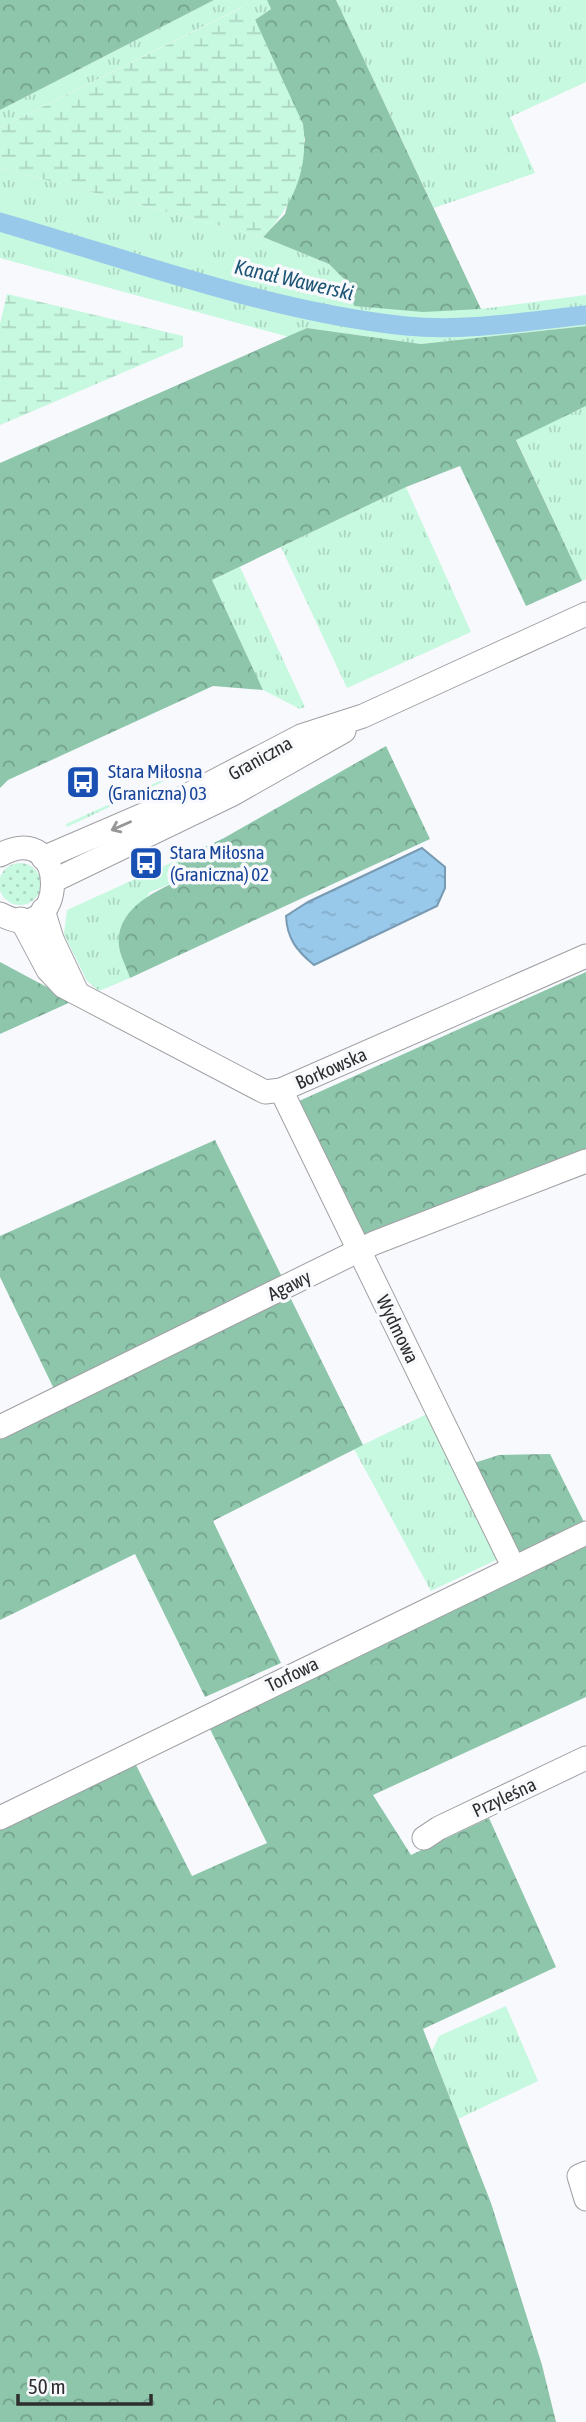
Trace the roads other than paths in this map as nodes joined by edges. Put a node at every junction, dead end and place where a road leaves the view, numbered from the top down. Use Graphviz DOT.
graph roads {
  1 [pos="586,614"];
  2 [pos="363,716"];
  3 [pos="0,855"];
  4 [pos="43,858"];
  5 [pos="55,880"];
  6 [pos="43,910"];
  7 [pos="11,917"];
  8 [pos="586,956"];
  9 [pos="80,995"];
  10 [pos="281,1090"];
  11 [pos="586,1161"];
  12 [pos="361,1250"];
  13 [pos="0,1426"];
  14 [pos="586,1533"];
  15 [pos="514,1568"];
  16 [pos="586,1758"];
  17 [pos="0,1818"];
  18 [pos="424,1838"];
  19 [pos="583,2174"];
  20 [pos="586,2199"];
  1 -- 2 [label="street, Graniczna"];
  2 -- 4 [label="street, Graniczna, one-way"];
  2 -- 5 [label="street, Graniczna"];
  3 -- 4 [label="street"];
  4 -- 5 [label="street"];
  5 -- 6 [label="street"];
  6 -- 7 [label="street"];
  6 -- 9 [label="street"];
  7 -- 9 [label="street, Borkowska"];
  8 -- 10 [label="street, Borkowska"];
  9 -- 10 [label="street, Borkowska"];
  10 -- 12 [label="street, Wydmowa"];
  11 -- 12 [label="street, Agawy"];
  12 -- 13 [label="street, Agawy"];
  12 -- 15 [label="street, Wydmowa"];
  14 -- 15 [label="street, Torfowa"];
  15 -- 17 [label="street, Torfowa"];
  16 -- 18 [label="street, Przyleśna"];
  19 -- 20 [label="street"];
}
